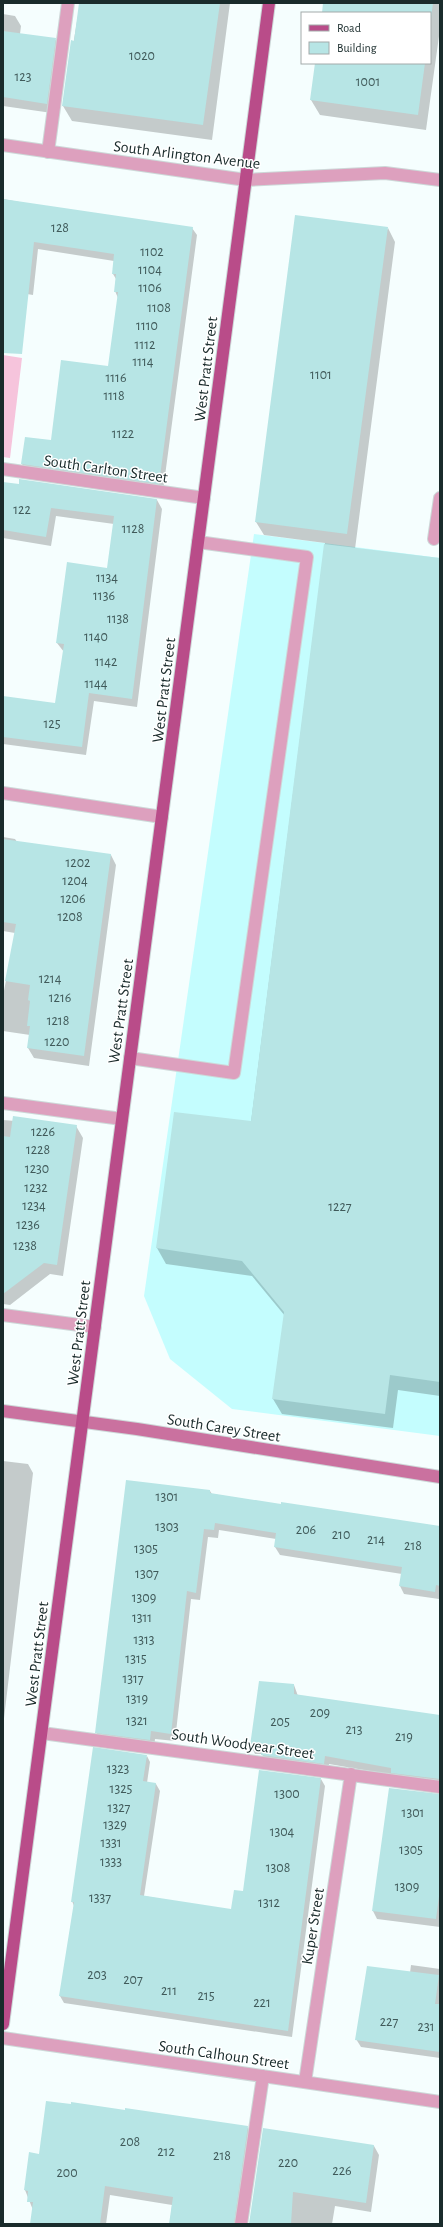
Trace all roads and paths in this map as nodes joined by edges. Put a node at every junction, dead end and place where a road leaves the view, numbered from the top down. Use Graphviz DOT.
graph roads {
  1 [pos="68,3"];
  2 [pos="269,3"];
  3 [pos="3,145"];
  4 [pos="48,152"];
  5 [pos="246,180"];
  6 [pos="440,180"];
  7 [pos="3,469"];
  8 [pos="204,498"];
  9 [pos="440,498"];
  10 [pos="434,539"];
  11 [pos="198,542"];
  12 [pos="3,794"];
  13 [pos="162,817"];
  14 [pos="130,1058"];
  15 [pos="3,1103"];
  16 [pos="122,1119"];
  17 [pos="3,1315"];
  18 [pos="95,1327"];
  19 [pos="3,1412"];
  20 [pos="82,1422"];
  21 [pos="440,1477"];
  22 [pos="42,1733"];
  23 [pos="351,1774"];
  24 [pos="440,1787"];
  25 [pos="3,2024"];
  26 [pos="3,2038"];
  27 [pos="263,2076"];
  28 [pos="304,2082"];
  29 [pos="440,2102"];
  30 [pos="241,2224"];
  1 -- 4 [label="street"];
  2 -- 5 [label="main road, West Pratt Street"];
  3 -- 4 [label="street, South Arlington Avenue"];
  4 -- 5 [label="street, South Arlington Avenue"];
  5 -- 6 [label="street, South Arlington Avenue"];
  5 -- 8 [label="main road, West Pratt Street"];
  7 -- 8 [label="street, South Carlton Street"];
  8 -- 11 [label="main road, West Pratt Street"];
  9 -- 10 [label="street"];
  11 -- 13 [label="main road, West Pratt Street"];
  11 -- 14 [label="street"];
  12 -- 13 [label="street"];
  13 -- 14 [label="main road, West Pratt Street"];
  14 -- 16 [label="main road, West Pratt Street"];
  15 -- 16 [label="street"];
  16 -- 18 [label="main road, West Pratt Street"];
  17 -- 18 [label="street"];
  18 -- 20 [label="main road, West Pratt Street"];
  19 -- 20 [label="main road, South Carey Street"];
  20 -- 21 [label="main road, South Carey Street"];
  20 -- 22 [label="main road, West Pratt Street"];
  22 -- 23 [label="street, South Woodyear Street"];
  22 -- 25 [label="main road, West Pratt Street"];
  23 -- 24 [label="street, South Woodyear Street"];
  23 -- 28 [label="street, Kuper Street"];
  26 -- 27 [label="street, South Calhoun Street"];
  27 -- 28 [label="street, South Calhoun Street"];
  27 -- 30 [label="street"];
  28 -- 29 [label="street, South Calhoun Street"];
}
